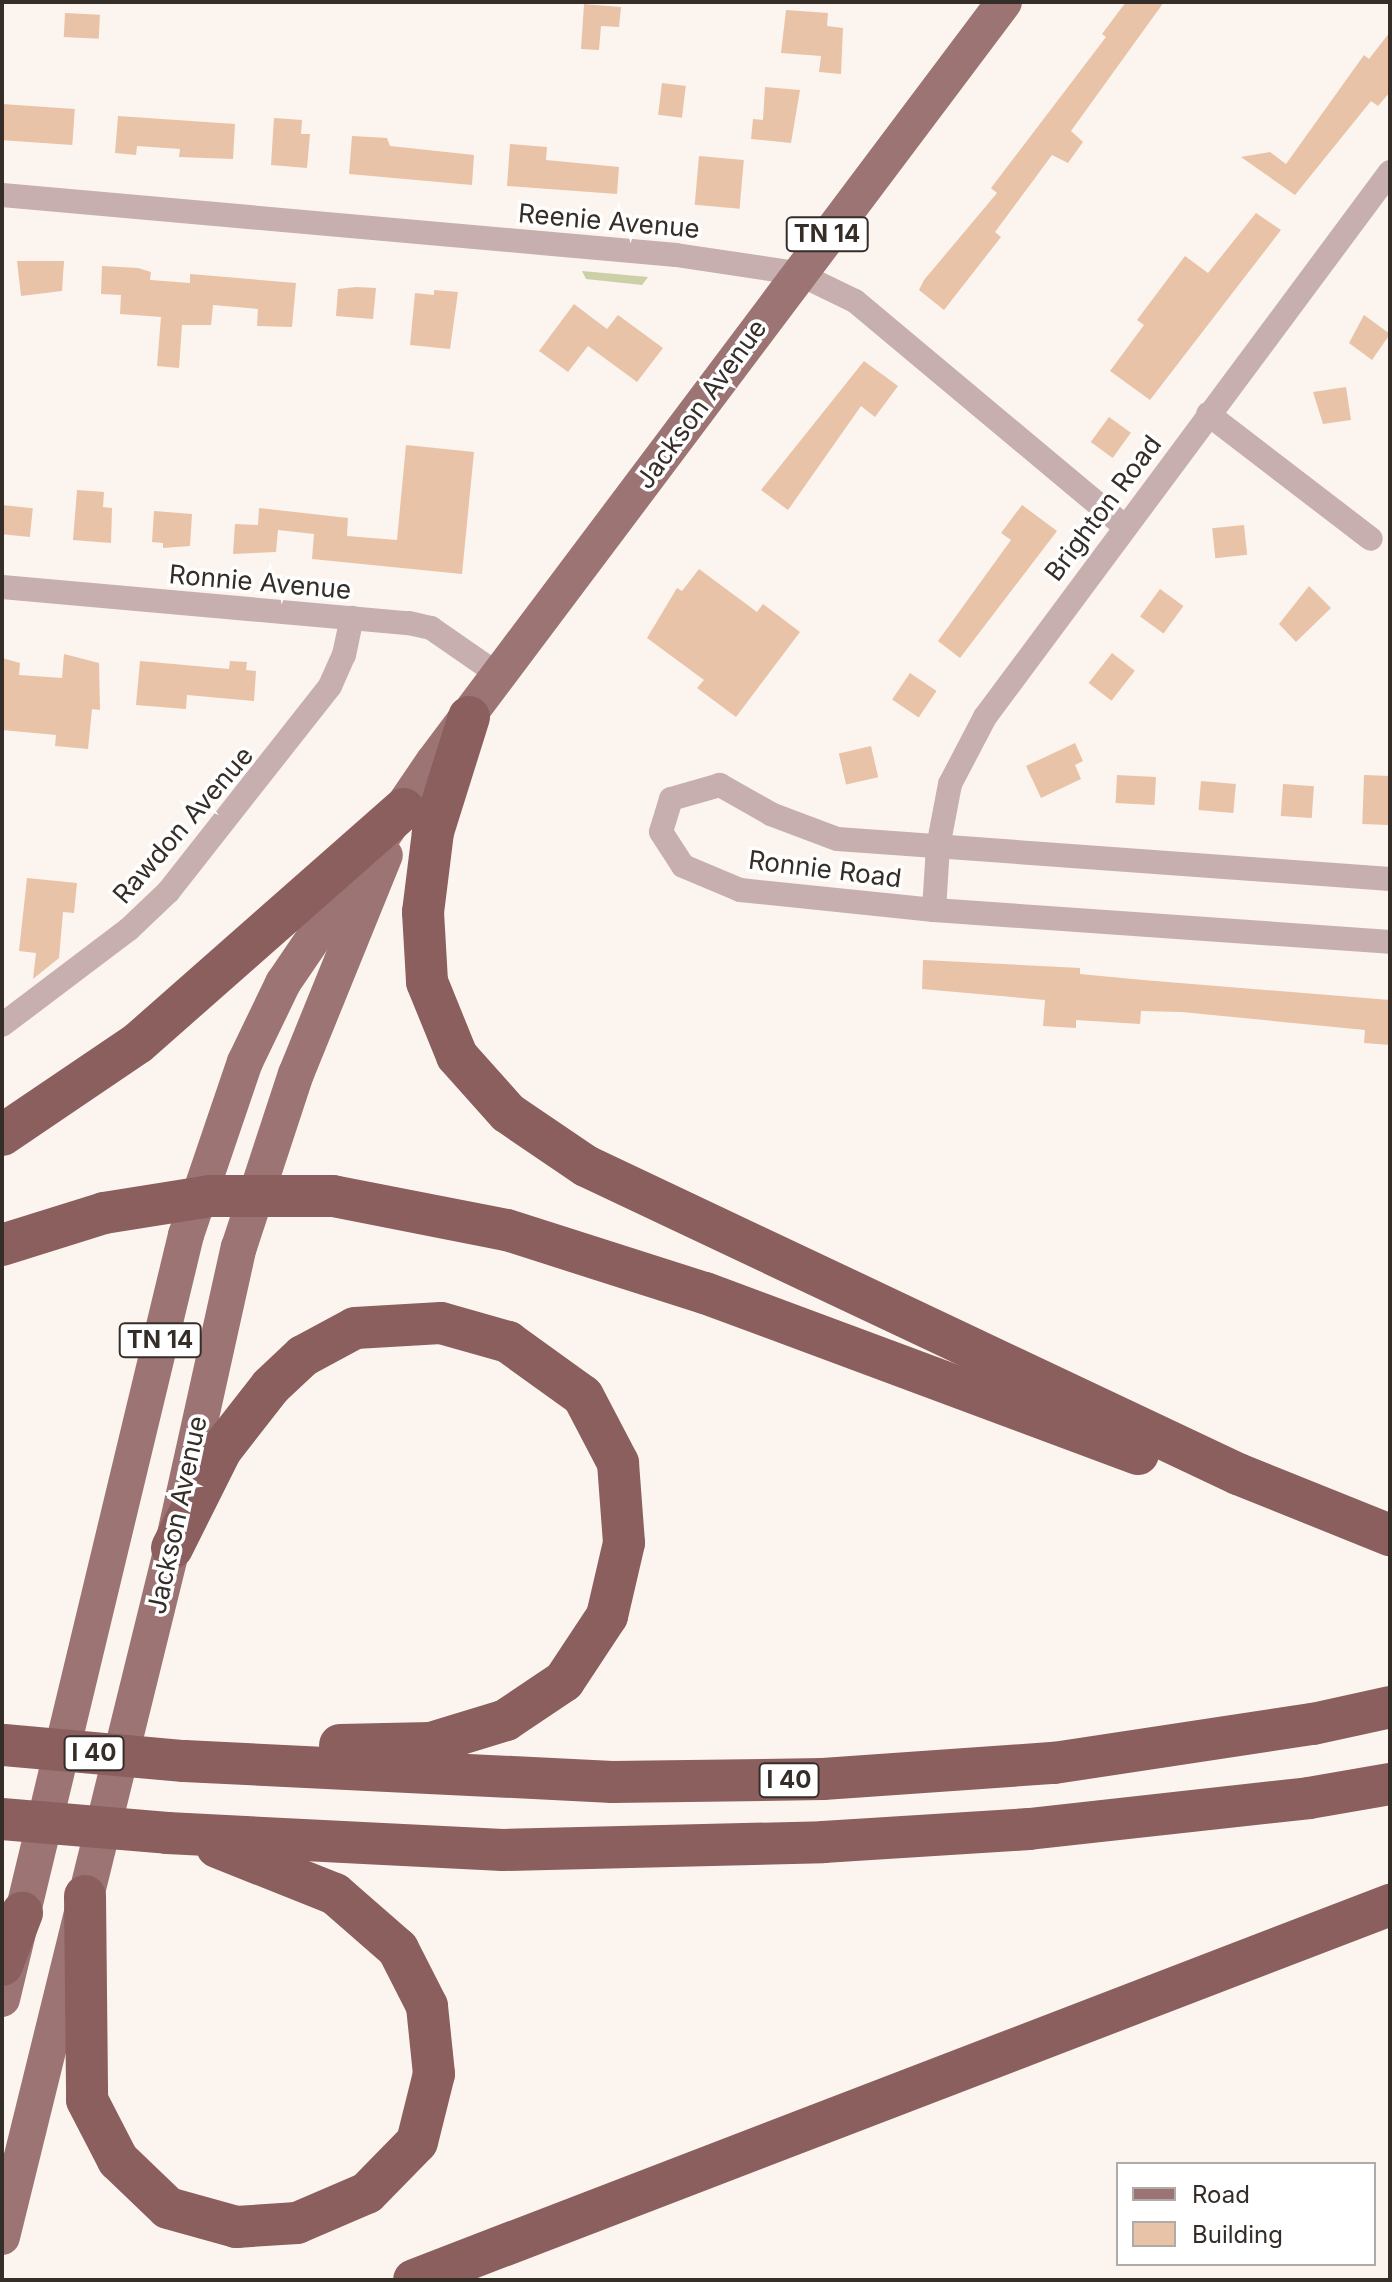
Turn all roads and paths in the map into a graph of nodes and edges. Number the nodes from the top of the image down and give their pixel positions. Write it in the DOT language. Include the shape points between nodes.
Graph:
graph roads {
  1 [pos="1004,2"];
  2 [pos="1390,172"];
  3 [pos="2,195"];
  4 [pos="797,273"];
  5 [pos="1208,414"];
  6 [pos="1124,526"];
  7 [pos="1371,539"];
  8 [pos="2,587"];
  9 [pos="352,618"];
  10 [pos="499,675"];
  11 [pos="469,717"];
  12 [pos="403,809"];
  13 [pos="938,847"];
  14 [pos="1390,879"];
  15 [pos="934,910"];
  16 [pos="1390,942"];
  17 [pos="2,1025"];
  18 [pos="2,1135"];
  19 [pos="2,1245"];
  20 [pos="1390,1536"];
  21 [pos="172,1548"];
  22 [pos="1390,1707"];
  23 [pos="3,1745"];
  24 [pos="246,1764"];
  25 [pos="1390,1784"];
  26 [pos="2,1819"];
  27 [pos="176,1834"];
  28 [pos="85,1896"];
  29 [pos="1390,1905"];
  30 [pos="22,1913"];
  31 [pos="2,1965"];
  32 [pos="2,1999"];
  33 [pos="2,2237"];
  34 [pos="414,2280"];
  1 -- 4 [label="main road, Jackson Avenue / TN 14"];
  2 -- 5 [label="street, Brighton Road"];
  3 -- 4 [label="street, Reenie Avenue" via="676,255"];
  4 -- 6 [label="street, Reenie Avenue" via="855,301"];
  4 -- 10 [label="main road, Jackson Avenue / TN 14"];
  5 -- 6 [label="street, Brighton Road"];
  5 -- 7 [label="street"];
  6 -- 13 [label="street, Brighton Road" via="985,717 950,784"];
  8 -- 9 [label="street, Ronnie Avenue"];
  9 -- 10 [label="street, Ronnie Avenue" via="431,628"];
  9 -- 17 [label="street, Rawdon Avenue" via="330,686 206,848 129,929"];
  10 -- 11 [label="main road, Jackson Avenue / TN 14"];
  11 -- 12 [label="main road, Jackson Avenue / TN 14"];
  11 -- 20 [label="highway" via="433,832 423,912 427,982 457,1056 508,1113 586,1166 1238,1474"];
  12 -- 18 [label="highway" via="138,1043"];
  12 -- 21 [label="main road, Jackson Avenue / TN 14" via="296,1074 239,1247"];
  12 -- 30 [label="main road, Jackson Avenue / TN 14" via="299,957 245,1062 186,1235"];
  13 -- 14 [label="street, Ronnie Road"];
  13 -- 15 [label="street, Brighton Road"];
  13 -- 15 [label="street, Ronnie Road" via="837,839 771,814 720,785 671,799 661,832 683,866 740,890"];
  15 -- 16 [label="street, Ronnie Road"];
  19 -- 20 [label="highway, bridge" via="104,1213 211,1196 333,1196 507,1230 705,1293 1238,1491"];
  21 -- 24 [label="highway" via="221,1450 271,1386 303,1356 355,1328 441,1323 508,1342 583,1396 618,1463 624,1543 607,1616 564,1681 506,1720 431,1743 316,1746"];
  21 -- 28 [label="main road, Jackson Avenue / TN 14"];
  22 -- 24 [label="highway, I 40" via="1313,1724 1054,1763 823,1779 597,1781"];
  23 -- 24 [label="highway, I 40, bridge"];
  25 -- 27 [label="highway" via="1044,1827 823,1842 503,1850"];
  26 -- 27 [label="highway, bridge"];
  27 -- 28 [label="highway" via="335,1894 398,1949 427,2006 434,2074 417,2142 367,2193 297,2223 236,2227 168,2208 118,2160 87,2100"];
  28 -- 33 [label="main road, Jackson Avenue / TN 14"];
  29 -- 34 [label="highway"];
  30 -- 31 [label="highway"];
  30 -- 32 [label="main road, Jackson Avenue / TN 14"];
}
